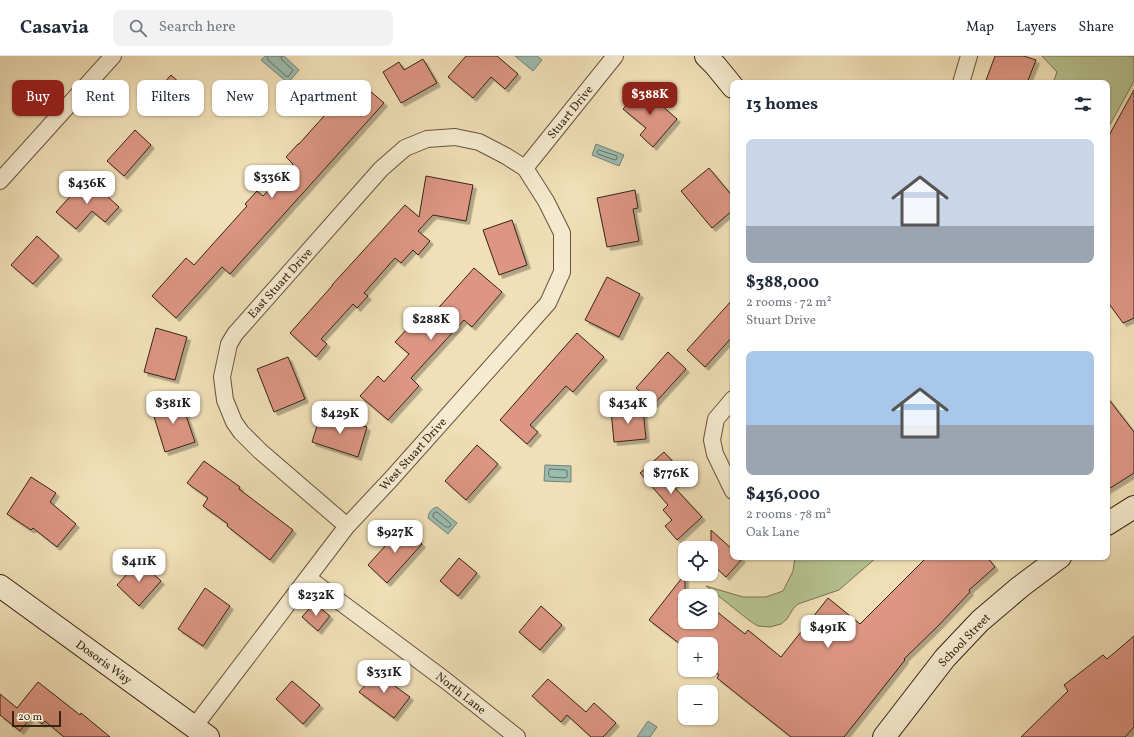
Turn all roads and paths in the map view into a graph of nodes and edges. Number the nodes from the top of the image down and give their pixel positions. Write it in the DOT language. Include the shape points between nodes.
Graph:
graph roads {
  1 [pos="113,56"];
  2 [pos="615,56"];
  3 [pos="706,56"];
  4 [pos="969,56"];
  5 [pos="962,80"];
  6 [pos="730,83"];
  7 [pos="525,168"];
  8 [pos="0,181"];
  9 [pos="730,403"];
  10 [pos="730,485"];
  11 [pos="1134,507"];
  12 [pos="1110,522"];
  13 [pos="347,526"];
  14 [pos="1056,560"];
  15 [pos="308,578"];
  16 [pos="0,586"];
  17 [pos="201,732"];
  18 [pos="517,737"];
  19 [pos="884,737"];
  1 -- 8 [label="street"];
  2 -- 7 [label="street, Stuart Drive"];
  3 -- 6 [label="street"];
  4 -- 5 [label="street"];
  7 -- 13 [label="street, West Stuart Drive" via="562,233 562,272 548,303"];
  7 -- 13 [label="street, East Stuart Drive" via="479,142 455,137 427,139 405,148 376,175 235,334 229,344 222,377 225,400 234,422 260,451"];
  9 -- 10 [label="street" via="716,419 712,440 715,454"];
  11 -- 12 [label="street"];
  13 -- 15 [label="street, West Stuart Drive"];
  14 -- 19 [label="street, School Street" via="980,621 945,658"];
  15 -- 17 [label="street, West Stuart Drive"];
  15 -- 18 [label="street, North Lane"];
  16 -- 17 [label="street, Dosoris Way"];
}
